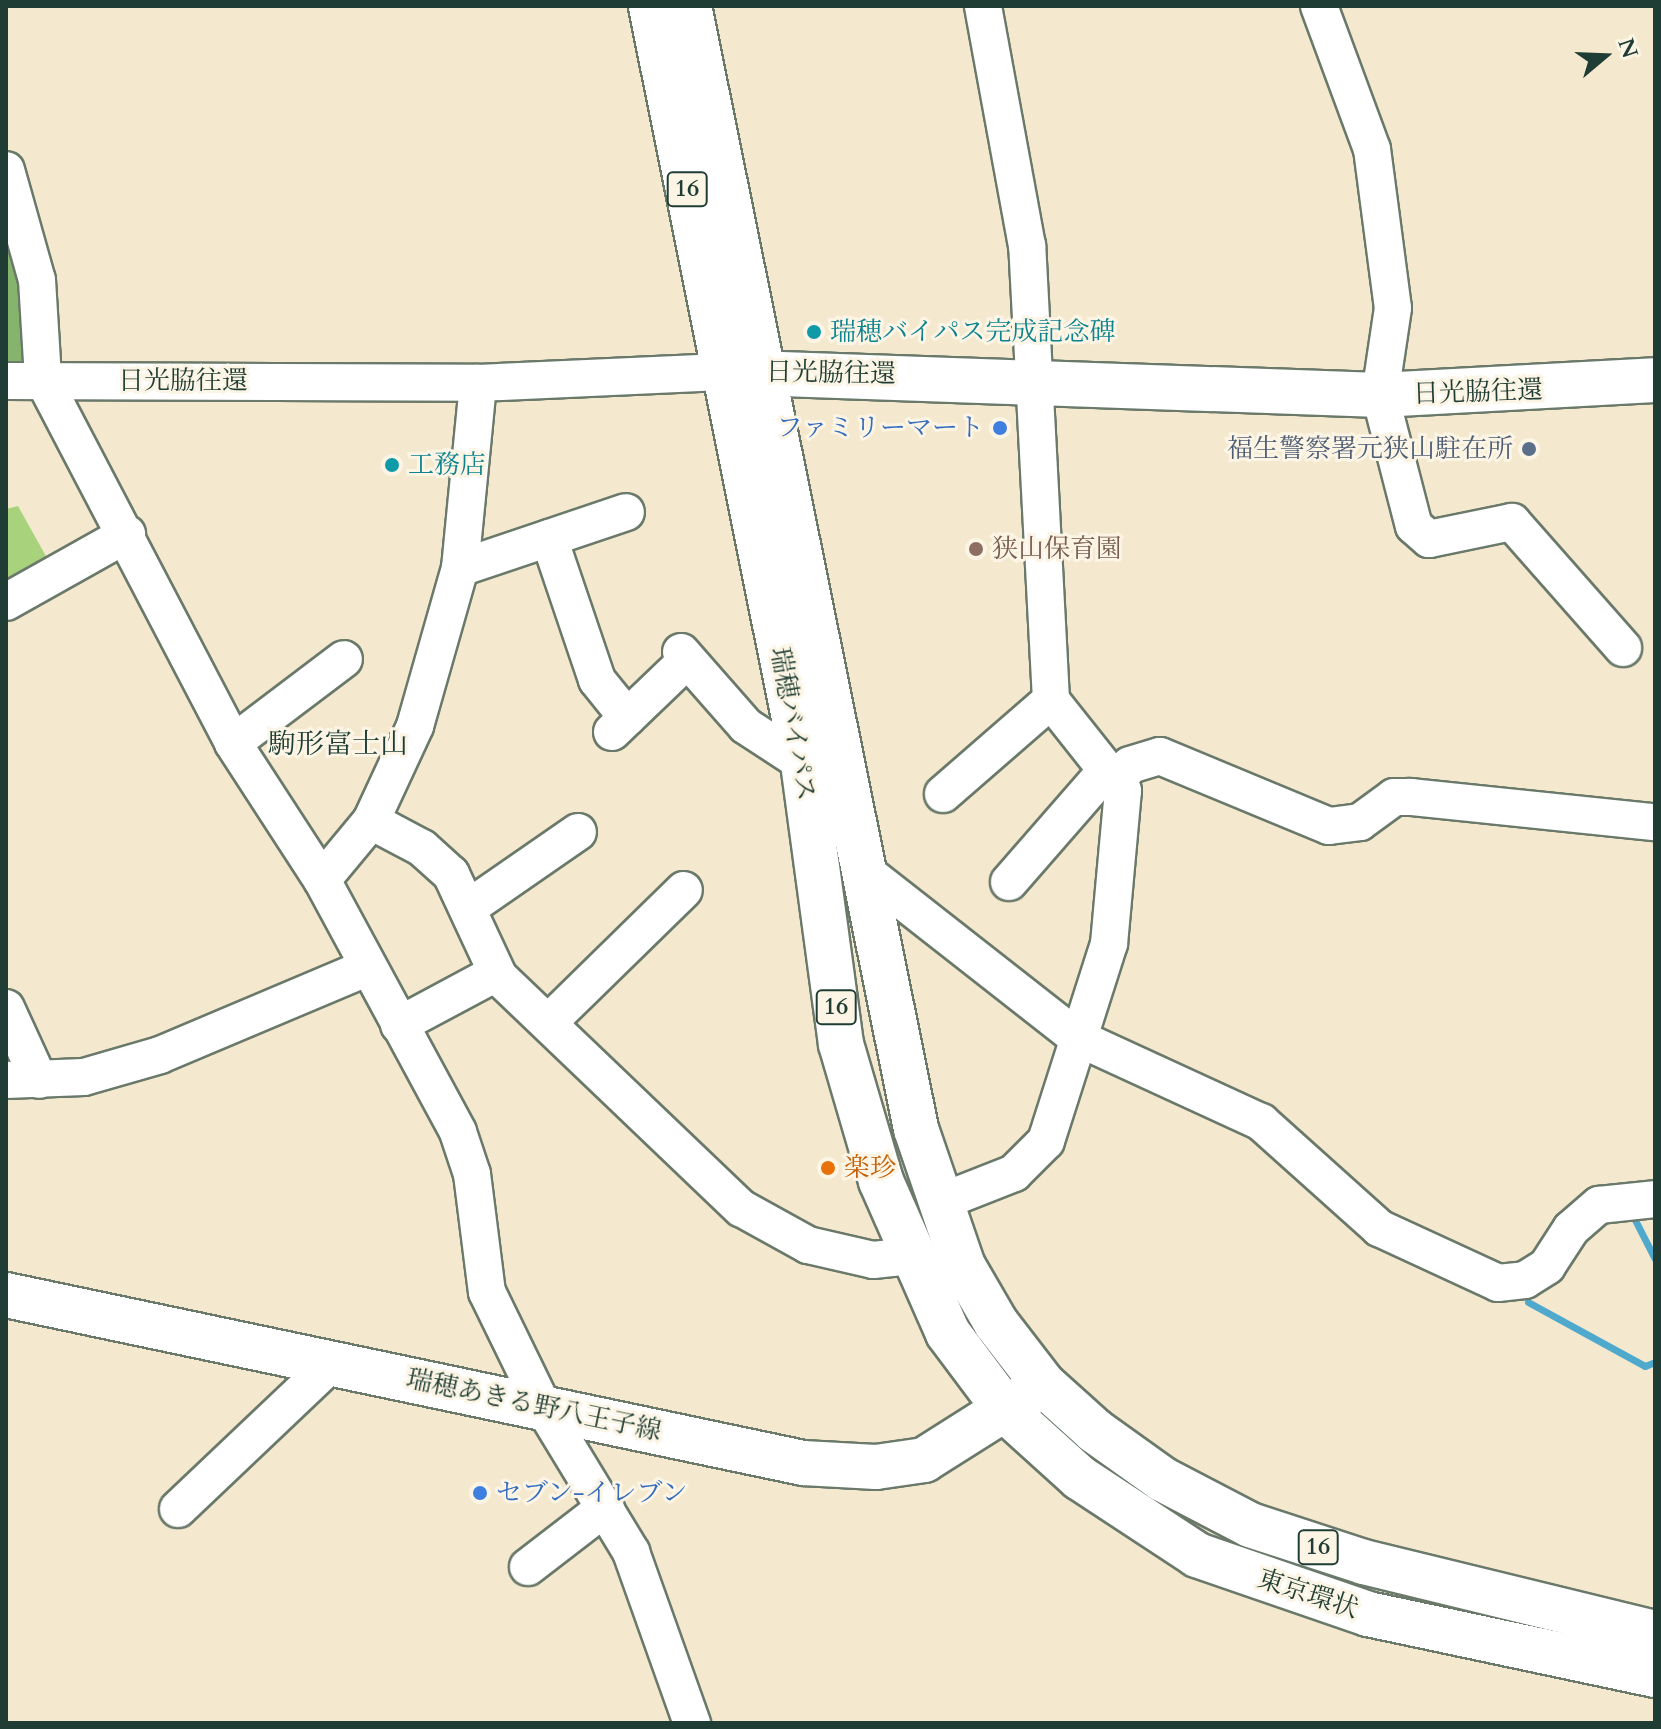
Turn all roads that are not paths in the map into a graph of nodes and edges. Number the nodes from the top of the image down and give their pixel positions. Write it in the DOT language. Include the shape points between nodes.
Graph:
graph roads {
  1 [pos="651,6"];
  2 [pos="689,6"];
  3 [pos="983,6"];
  4 [pos="1319,6"];
  5 [pos="6,170"];
  6 [pos="742,372"];
  7 [pos="43,379"];
  8 [pos="1031,379"];
  9 [pos="1655,380"];
  10 [pos="6,381"];
  11 [pos="478,383"];
  12 [pos="1380,395"];
  13 [pos="626,512"];
  14 [pos="127,534"];
  15 [pos="549,538"];
  16 [pos="460,568"];
  17 [pos="6,602"];
  18 [pos="1623,648"];
  19 [pos="344,659"];
  20 [pos="1051,700"];
  21 [pos="233,743"];
  22 [pos="803,763"];
  23 [pos="1111,776"];
  24 [pos="943,794"];
  25 [pos="371,821"];
  26 [pos="1655,822"];
  27 [pos="578,832"];
  28 [pos="862,869"];
  29 [pos="322,880"];
  30 [pos="1009,882"];
  31 [pos="684,890"];
  32 [pos="471,906"];
  33 [pos="368,967"];
  34 [pos="496,973"];
  35 [pos="6,1008"];
  36 [pos="548,1023"];
  37 [pos="399,1025"];
  38 [pos="1076,1037"];
  39 [pos="22,1080"];
  40 [pos="1655,1199"];
  41 [pos="938,1203"];
  42 [pos="909,1256"];
  43 [pos="6,1295"];
  44 [pos="333,1362"];
  45 [pos="1043,1384"];
  46 [pos="543,1407"];
  47 [pos="1007,1412"];
  48 [pos="606,1507"];
  49 [pos="178,1509"];
  50 [pos="528,1567"];
  51 [pos="1655,1633"];
  52 [pos="1655,1675"];
  53 [pos="692,1723"];
  1 -- 6 [label="main road, 瑞穂バイパス / 16"];
  2 -- 6 [label="main road, 瑞穂バイパス / 16"];
  3 -- 8 [label="street" via="1021,193"];
  4 -- 12 [label="street" via="1372,149 1387,232 1393,308"];
  5 -- 7 [label="street" via="37,280"];
  6 -- 8 [label="main road, 日光脇往還"];
  6 -- 11 [label="street, 日光脇往還"];
  6 -- 22 [label="main road, 瑞穂バイパス / 16"];
  6 -- 28 [label="main road, 瑞穂バイパス / 16"];
  7 -- 10 [label="street, 日光脇往還"];
  7 -- 11 [label="street, 日光脇往還"];
  7 -- 14 [label="street"];
  8 -- 12 [label="main road, 日光脇往還"];
  8 -- 20 [label="street"];
  9 -- 12 [label="main road, 日光脇往還"];
  11 -- 16 [label="street"];
  12 -- 18 [label="street" via="1414,526 1429,539 1512,522"];
  13 -- 15 [label="street"];
  14 -- 17 [label="street"];
  14 -- 21 [label="street"];
  15 -- 16 [label="street"];
  15 -- 22 [label="street" via="597,680 619,725 684,656 746,726"];
  16 -- 25 [label="street" via="415,726"];
  19 -- 21 [label="street"];
  20 -- 23 [label="street"];
  20 -- 24 [label="street"];
  21 -- 29 [label="street"];
  22 -- 42 [label="main road, 瑞穂バイパス / 16" via="841,1044"];
  23 -- 26 [label="street" via="1160,756 1329,826 1360,822 1394,797"];
  23 -- 30 [label="street"];
  23 -- 38 [label="street" via="1123,791 1109,944"];
  25 -- 29 [label="street"];
  25 -- 32 [label="street" via="422,848"];
  27 -- 32 [label="street"];
  28 -- 38 [label="street"];
  28 -- 41 [label="main road, 瑞穂バイパス / 16"];
  29 -- 33 [label="street"];
  31 -- 36 [label="street"];
  32 -- 34 [label="street"];
  33 -- 37 [label="street"];
  33 -- 39 [label="street" via="160,1055 84,1077"];
  34 -- 36 [label="street"];
  34 -- 37 [label="street"];
  35 -- 39 [label="street"];
  36 -- 42 [label="street" via="679,1156 774,1230 873,1260"];
  37 -- 46 [label="street" via="458,1132 472,1174 487,1292"];
  38 -- 40 [label="street" via="1261,1122 1379,1228 1498,1283 1525,1280 1547,1266 1571,1229 1599,1205"];
  38 -- 41 [label="street" via="1078,1059 1046,1141 1014,1173"];
  41 -- 45 [label="main road, 瑞穂バイパス / 16" via="963,1266"];
  42 -- 47 [label="main road, 瑞穂バイパス / 16" via="948,1333"];
  43 -- 44 [label="main road, 瑞穂あきる野八王子線"];
  44 -- 46 [label="main road, 瑞穂あきる野八王子線"];
  44 -- 49 [label="street"];
  45 -- 47 [label="main road, 瑞穂あきる野八王子線"];
  45 -- 51 [label="main road, 東京環状 / 16" via="1162,1479 1250,1525 1364,1562"];
  46 -- 47 [label="main road, 瑞穂あきる野八王子線" via="803,1463 876,1467 924,1460"];
  46 -- 48 [label="street"];
  47 -- 52 [label="main road, 東京環状 / 16" via="1080,1478 1197,1555 1368,1614"];
  48 -- 50 [label="street"];
  48 -- 53 [label="street" via="654,1603"];
}
